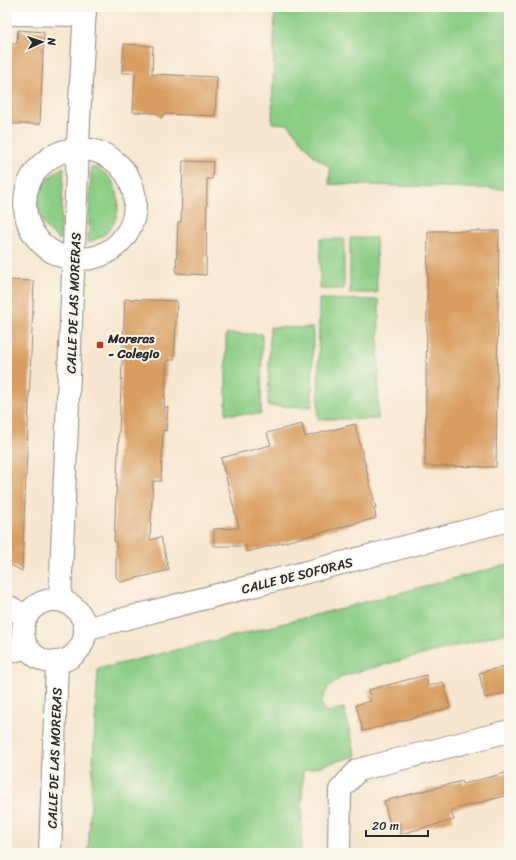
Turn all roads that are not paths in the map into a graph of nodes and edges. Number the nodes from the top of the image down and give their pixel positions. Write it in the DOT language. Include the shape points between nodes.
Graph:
graph roads {
  1 [pos="85,11"];
  2 [pos="7,14"];
  3 [pos="78,148"];
  4 [pos="75,260"];
  5 [pos="509,520"];
  6 [pos="60,600"];
  7 [pos="7,606"];
  8 [pos="26,616"];
  9 [pos="85,629"];
  10 [pos="17,650"];
  11 [pos="57,662"];
  12 [pos="509,731"];
  13 [pos="50,853"];
  14 [pos="339,853"];
  1 -- 2 [label="street"];
  1 -- 3 [label="street, CALLE DE LAS MORERAS"];
  3 -- 4 [label="street, CALLE DE LAS MORERAS"];
  3 -- 4 [label="street" via="61,152 44,161 32,175 25,193 25,212 30,230 42,245 57,255"];
  3 -- 4 [label="street" via="97,150 113,159 126,172 134,188 136,206 132,224 124,239 110,252 93,259"];
  4 -- 6 [label="street, CALLE DE LAS MORERAS"];
  5 -- 9 [label="street, CALLE DE SOFORAS"];
  6 -- 8 [label="street" via="40,602"];
  6 -- 9 [label="street" via="78,610"];
  7 -- 8 [label="street"];
  8 -- 10 [label="street" via="22,626 23,637"];
  9 -- 11 [label="street" via="81,648 66,660"];
  10 -- 11 [label="street" via="40,659"];
  11 -- 13 [label="street, CALLE DE LAS MORERAS"];
  12 -- 14 [label="street" via="358,770 340,790"];
}
